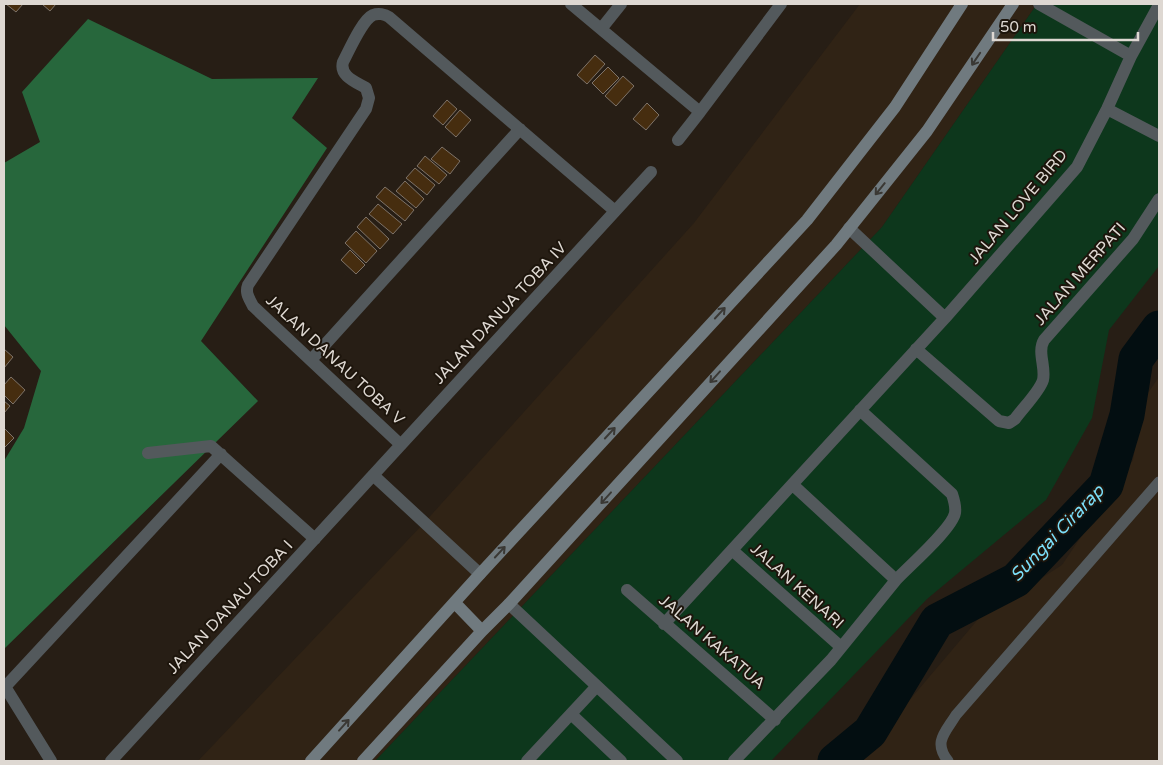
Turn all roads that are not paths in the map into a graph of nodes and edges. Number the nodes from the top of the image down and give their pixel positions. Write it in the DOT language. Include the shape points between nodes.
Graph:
graph roads {
  1 [pos="571,4"];
  2 [pos="621,4"];
  3 [pos="781,4"];
  4 [pos="962,4"];
  5 [pos="1013,4"];
  6 [pos="1039,4"];
  7 [pos="1159,4"];
  8 [pos="601,29"];
  9 [pos="1131,56"];
  10 [pos="1107,109"];
  11 [pos="700,112"];
  12 [pos="520,128"];
  13 [pos="1159,136"];
  14 [pos="678,140"];
  15 [pos="651,172"];
  16 [pos="1159,200"];
  17 [pos="616,211"];
  18 [pos="849,228"];
  19 [pos="945,318"];
  20 [pos="916,349"];
  21 [pos="311,360"];
  22 [pos="860,410"];
  23 [pos="401,445"];
  24 [pos="148,453"];
  25 [pos="221,454"];
  26 [pos="374,475"];
  27 [pos="1159,482"];
  28 [pos="793,485"];
  29 [pos="315,539"];
  30 [pos="732,550"];
  31 [pos="480,574"];
  32 [pos="896,580"];
  33 [pos="627,590"];
  34 [pos="455,603"];
  35 [pos="509,604"];
  36 [pos="664,624"];
  37 [pos="482,631"];
  38 [pos="841,647"];
  39 [pos="4,686"];
  40 [pos="596,686"];
  41 [pos="571,714"];
  42 [pos="775,720"];
  43 [pos="51,761"];
  44 [pos="111,761"];
  45 [pos="311,761"];
  46 [pos="363,761"];
  47 [pos="527,761"];
  48 [pos="621,761"];
  49 [pos="676,761"];
  50 [pos="734,761"];
  51 [pos="948,761"];
  1 -- 8 [label="street"];
  2 -- 8 [label="street"];
  3 -- 11 [label="street"];
  31 -- 4 [label="main road, one-way" via="807,220 895,107"];
  5 -- 18 [label="main road, one-way" via="927,131"];
  6 -- 9 [label="street"];
  7 -- 9 [label="street, JALAN LOVE BIRD"];
  8 -- 11 [label="street"];
  9 -- 10 [label="street, JALAN LOVE BIRD"];
  10 -- 13 [label="street"];
  10 -- 19 [label="street, JALAN LOVE BIRD" via="1071,174"];
  11 -- 14 [label="street"];
  12 -- 17 [label="street"];
  12 -- 21 [label="street"];
  12 -- 21 [label="street, JALAN DANAU TOBA V" via="385,14 373,15 366,22 342,68 344,74 366,88 369,98 366,109 246,290 253,306"];
  15 -- 17 [label="street, JALAN DANUA TOBA IV"];
  16 -- 20 [label="street, JALAN MERPATI" via="1133,239 1044,340 1041,385 1009,423 999,421"];
  17 -- 23 [label="street, JALAN DANUA TOBA IV"];
  18 -- 19 [label="street"];
  18 -- 35 [label="main road, one-way"];
  19 -- 20 [label="street, JALAN LOVE BIRD"];
  20 -- 22 [label="street, JALAN LOVE BIRD"];
  21 -- 23 [label="street, JALAN DANAU TOBA V"];
  22 -- 28 [label="street, JALAN LOVE BIRD"];
  22 -- 32 [label="street" via="952,494 955,503 952,521"];
  23 -- 26 [label="street, JALAN DANUA TOBA IV"];
  24 -- 25 [label="street" via="211,446"];
  25 -- 29 [label="street"];
  25 -- 39 [label="street"];
  26 -- 29 [label="street, JALAN DANAU TOBA I"];
  26 -- 31 [label="street"];
  27 -- 51 [label="lane" via="956,715 940,742 941,753"];
  28 -- 30 [label="street, JALAN LOVE BIRD"];
  28 -- 32 [label="street"];
  29 -- 44 [label="street, JALAN DANAU TOBA I"];
  30 -- 36 [label="street, JALAN LOVE BIRD"];
  30 -- 38 [label="street, JALAN KENARI"];
  31 -- 34 [label="main road"];
  32 -- 38 [label="street"];
  33 -- 36 [label="street, JALAN KAKATUA"];
  34 -- 37 [label="main road"];
  45 -- 34 [label="main road, one-way"];
  35 -- 37 [label="main road"];
  35 -- 40 [label="street"];
  36 -- 42 [label="street, JALAN KAKATUA"];
  37 -- 46 [label="main road"];
  38 -- 42 [label="street"];
  39 -- 43 [label="street"];
  40 -- 41 [label="street"];
  40 -- 49 [label="street"];
  41 -- 47 [label="street"];
  41 -- 48 [label="street"];
  42 -- 50 [label="street"];
}
